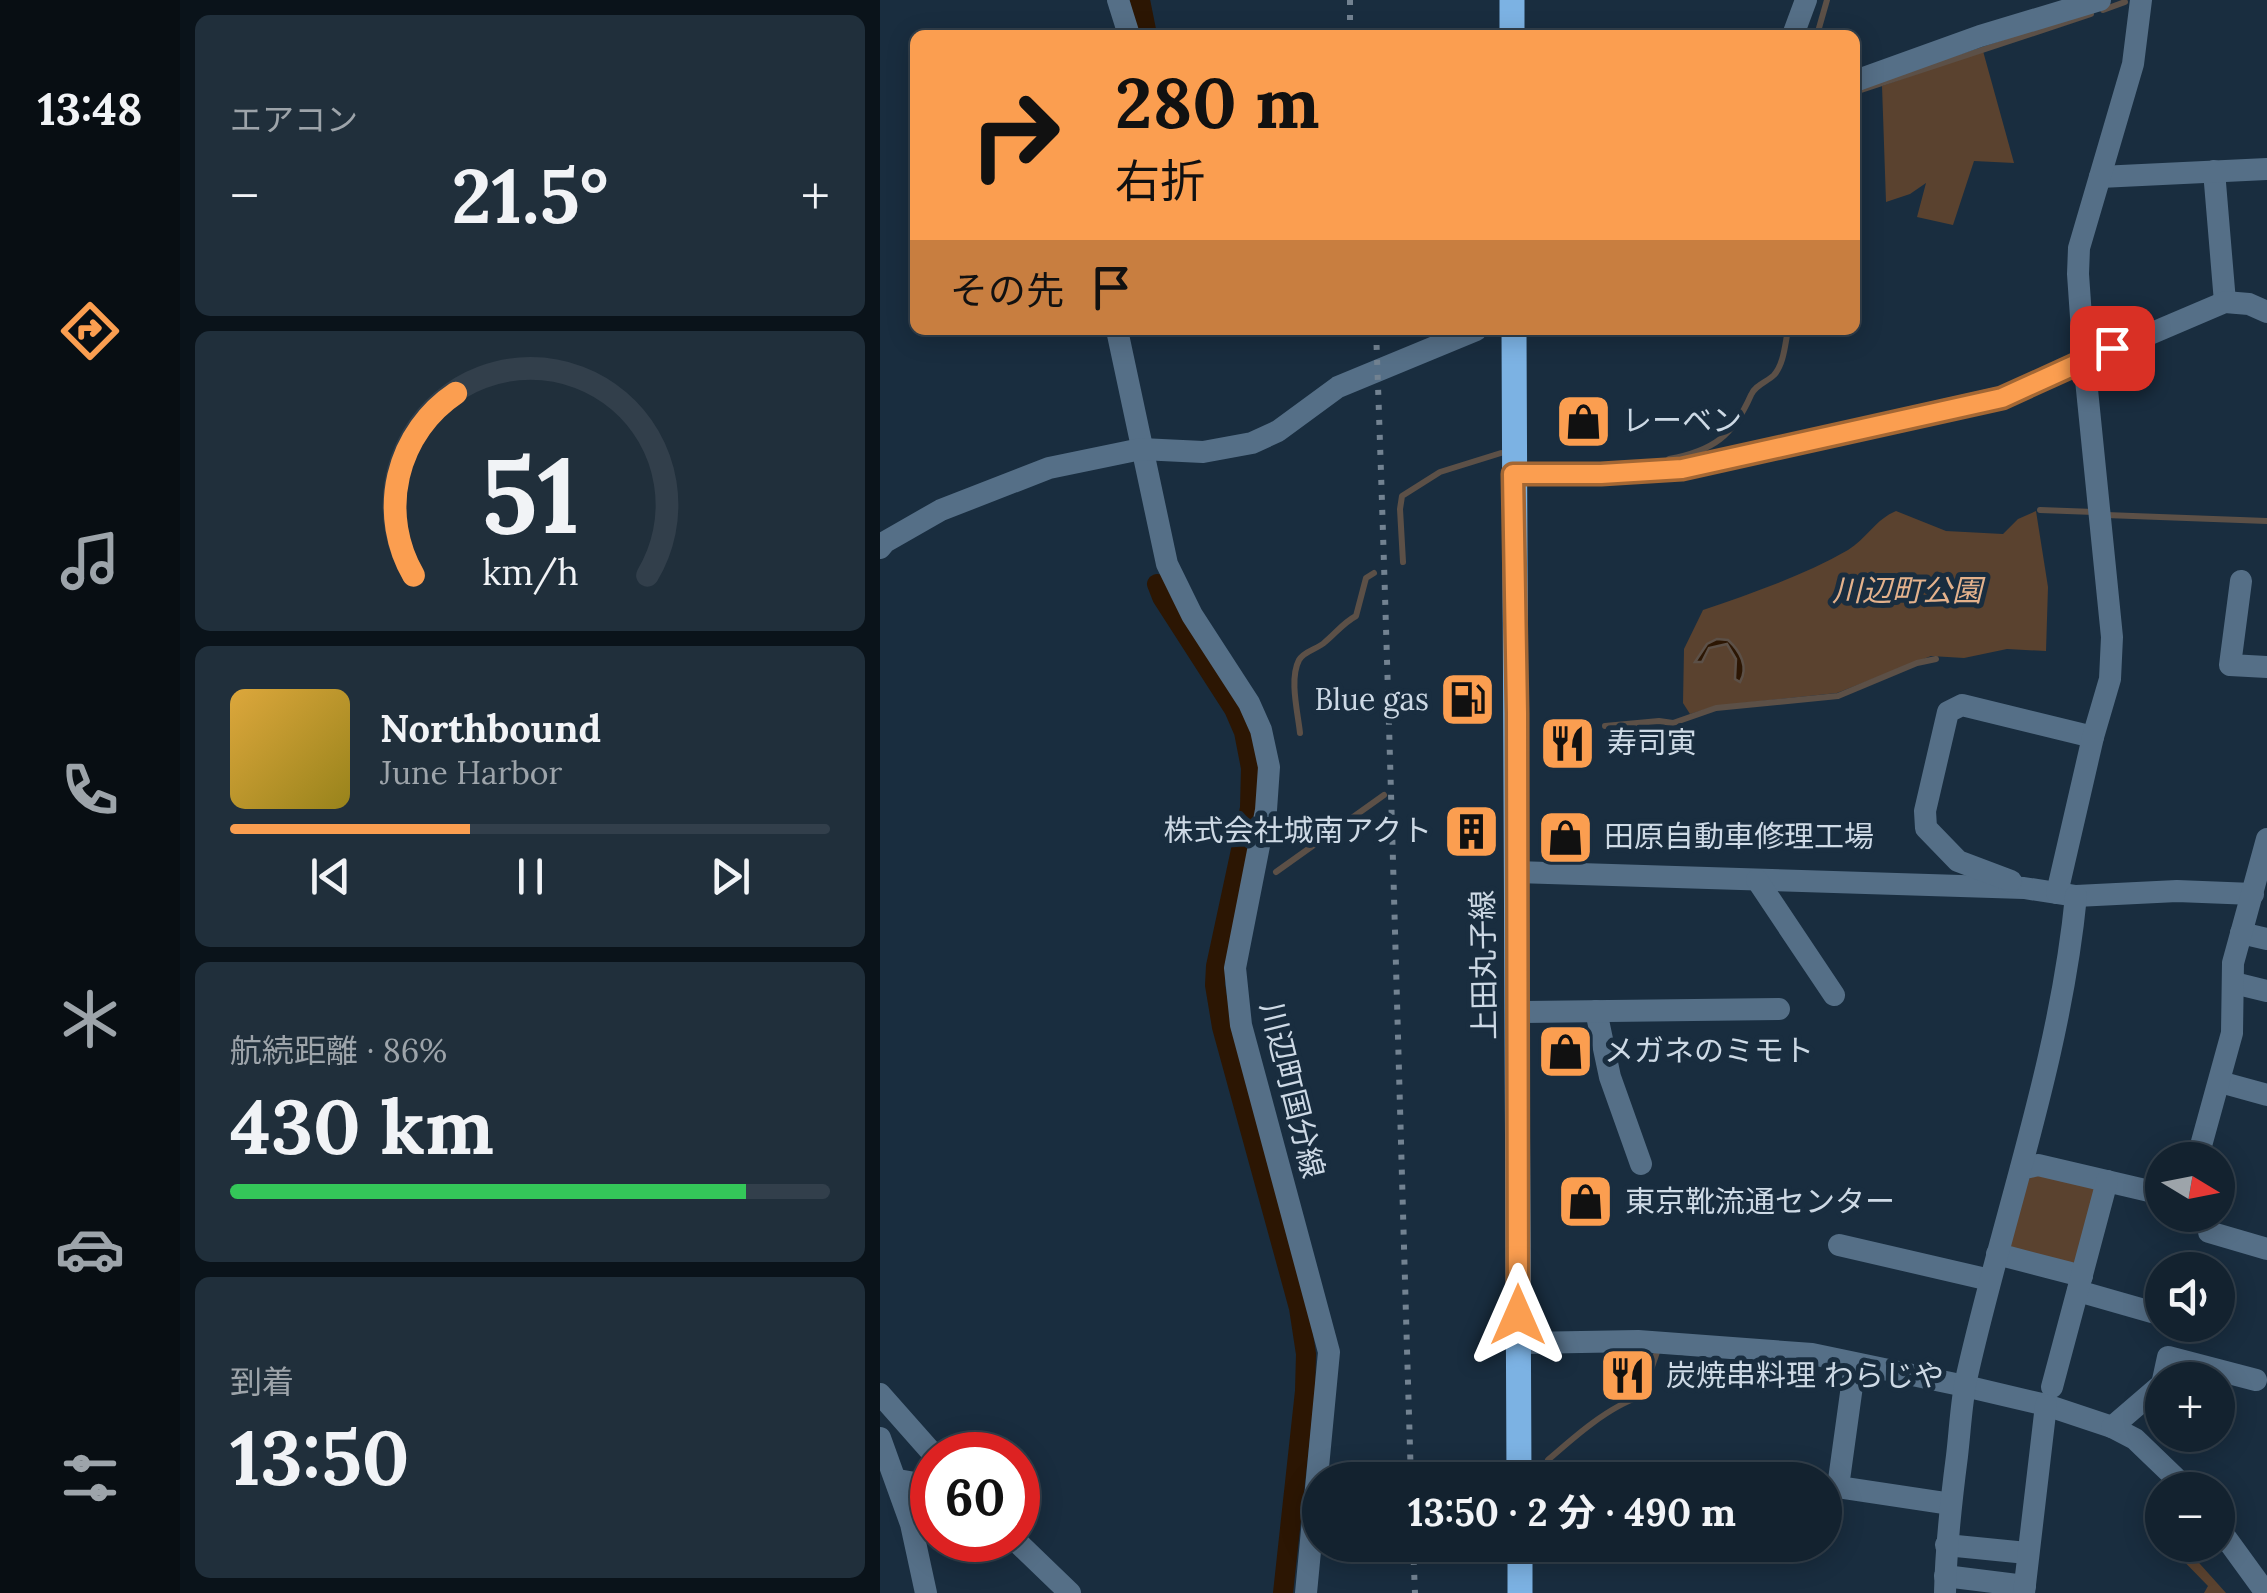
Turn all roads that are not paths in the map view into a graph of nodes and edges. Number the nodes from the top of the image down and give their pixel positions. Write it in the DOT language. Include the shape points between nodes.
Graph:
graph roads {
  1 [pos="1118,0"];
  2 [pos="1512,0"];
  3 [pos="1806,0"];
  4 [pos="2100,0"];
  5 [pos="2141,0"];
  6 [pos="1127,30"];
  7 [pos="1512,30"];
  8 [pos="1795,30"];
  9 [pos="1860,79"];
  10 [pos="2267,169"];
  11 [pos="2214,171"];
  12 [pos="2100,177"];
  13 [pos="2226,302"];
  14 [pos="2267,312"];
  15 [pos="1118,335"];
  16 [pos="1457,335"];
  17 [pos="1514,335"];
  18 [pos="2084,360"];
  19 [pos="1140,449"];
  20 [pos="1513,474"];
  21 [pos="882,539"];
  22 [pos="2241,580"];
  23 [pos="2267,667"];
  24 [pos="2093,737"];
  25 [pos="2267,839"];
  26 [pos="1515,872"];
  27 [pos="1757,880"];
  28 [pos="2024,888"];
  29 [pos="2067,894"];
  30 [pos="2253,894"];
  31 [pos="2241,932"];
  32 [pos="2267,939"];
  33 [pos="2234,983"];
  34 [pos="2267,991"];
  35 [pos="1834,994"];
  36 [pos="1779,1008"];
  37 [pos="1596,1011"];
  38 [pos="1517,1012"];
  39 [pos="2220,1082"];
  40 [pos="2267,1095"];
  41 [pos="2202,1142"];
  42 [pos="1641,1164"];
  43 [pos="2021,1169"];
  44 [pos="2107,1182"];
  45 [pos="2145,1190"];
  46 [pos="2209,1232"];
  47 [pos="1839,1245"];
  48 [pos="2267,1248"];
  49 [pos="1997,1254"];
  50 [pos="1990,1280"];
  51 [pos="2080,1283"];
  52 [pos="2145,1308"];
  53 [pos="1518,1343"];
  54 [pos="1855,1364"];
  55 [pos="2235,1375"];
  56 [pos="2256,1381"];
  57 [pos="1965,1386"];
  58 [pos="880,1394"];
  59 [pos="2049,1396"];
  60 [pos="2145,1398"];
  61 [pos="2112,1427"];
  62 [pos="914,1432"];
  63 [pos="880,1438"];
  64 [pos="1519,1462"];
  65 [pos="2170,1472"];
  66 [pos="898,1480"];
  67 [pos="910,1482"];
  68 [pos="1951,1504"];
  69 [pos="1946,1546"];
  70 [pos="2235,1550"];
  71 [pos="2028,1553"];
  72 [pos="1038,1562"];
  73 [pos="1520,1562"];
  74 [pos="1945,1585"];
  75 [pos="2025,1589"];
  76 [pos="926,1593"];
  77 [pos="1070,1593"];
  78 [pos="1306,1593"];
  79 [pos="1520,1593"];
  80 [pos="2266,1593"];
  1 -- 6 [label="street"];
  2 -- 7 [label="main road"];
  3 -- 8 [label="street"];
  4 -- 9 [label="street"];
  5 -- 12 [label="street" via="2133,64"];
  10 -- 11 [label="street"];
  11 -- 12 [label="street"];
  11 -- 13 [label="street"];
  12 -- 18 [label="street" via="2080,248"];
  13 -- 14 [label="street"];
  13 -- 18 [label="street"];
  15 -- 19 [label="street, 川辺町国分線"];
  16 -- 19 [label="street" via="1338,387 1278,432 1252,442 1203,452"];
  17 -- 20 [label="main road, 上田丸子線"];
  18 -- 20 [label="street" via="2002,398 1682,469"];
  18 -- 24 [label="street" via="2112,638 2110,679"];
  19 -- 21 [label="street" via="1048,468"];
  19 -- 78 [label="street, 川辺町国分線" via="1167,564 1249,703 1269,767 1236,984 1241,1025 1329,1352"];
  20 -- 26 [label="main road, 上田丸子線"];
  22 -- 23 [label="street" via="2230,665"];
  24 -- 28 [label="street" via="1962,706 1948,712 1924,811 1926,828 1958,861"];
  24 -- 29 [label="street"];
  25 -- 30 [label="street"];
  26 -- 27 [label="street"];
  26 -- 38 [label="main road, 上田丸子線"];
  27 -- 28 [label="street"];
  27 -- 35 [label="street"];
  28 -- 29 [label="street"];
  29 -- 30 [label="street"];
  29 -- 43 [label="street" via="2070,959"];
  30 -- 31 [label="street"];
  31 -- 32 [label="street"];
  31 -- 33 [label="street"];
  33 -- 34 [label="street"];
  33 -- 39 [label="street" via="2232,1033"];
  36 -- 37 [label="street"];
  37 -- 38 [label="street"];
  37 -- 42 [label="street" via="1610,1077"];
  38 -- 53 [label="main road, 上田丸子線"];
  39 -- 40 [label="street"];
  39 -- 41 [label="street"];
  43 -- 44 [label="street" via="2038,1165"];
  43 -- 49 [label="street"];
  44 -- 45 [label="street"];
  44 -- 51 [label="street"];
  46 -- 48 [label="street"];
  47 -- 50 [label="street"];
  49 -- 50 [label="street"];
  49 -- 51 [label="street"];
  50 -- 57 [label="street"];
  51 -- 52 [label="street"];
  51 -- 59 [label="street"];
  53 -- 54 [label="street" via="1638,1340 1812,1354"];
  53 -- 64 [label="main road, 上田丸子線"];
  54 -- 57 [label="street"];
  54 -- 68 [label="street" via="1838,1487"];
  55 -- 56 [label="street"];
  57 -- 59 [label="street"];
  57 -- 68 [label="street"];
  58 -- 62 [label="street"];
  59 -- 61 [label="street"];
  59 -- 71 [label="street"];
  60 -- 61 [label="street"];
  61 -- 65 [label="street"];
  63 -- 66 [label="street"];
  66 -- 67 [label="street"];
  66 -- 76 [label="street"];
  68 -- 69 [label="street"];
  69 -- 71 [label="street"];
  69 -- 74 [label="street"];
  70 -- 80 [label="street"];
  71 -- 75 [label="street"];
  72 -- 77 [label="street"];
  73 -- 79 [label="main road"];
  74 -- 75 [label="street"];
}
